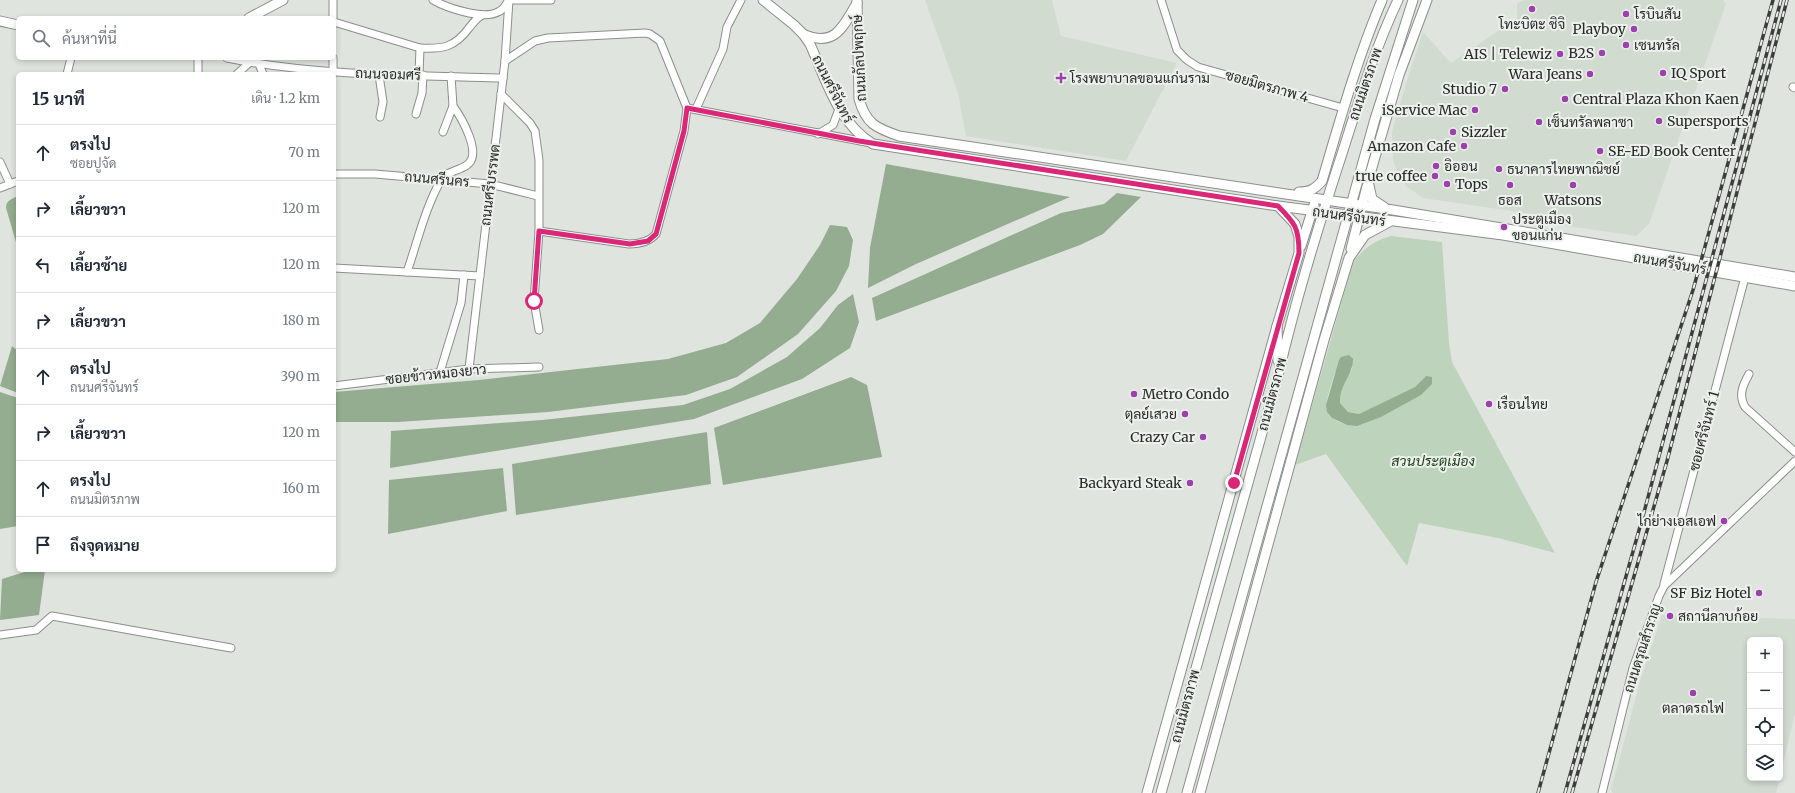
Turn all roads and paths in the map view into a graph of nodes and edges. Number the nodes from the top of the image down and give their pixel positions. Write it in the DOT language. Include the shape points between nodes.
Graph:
graph roads {
  1 [pos="283,0"];
  2 [pos="333,0"];
  3 [pos="433,0"];
  4 [pos="509,0"];
  5 [pos="513,0"];
  6 [pos="551,0"];
  7 [pos="741,0"];
  8 [pos="763,0"];
  9 [pos="1161,0"];
  10 [pos="1382,0"];
  11 [pos="1398,0"];
  12 [pos="1413,0"];
  13 [pos="1427,0"];
  14 [pos="857,2"];
  15 [pos="482,15"];
  16 [pos="253,16"];
  17 [pos="333,16"];
  18 [pos="0,21"];
  19 [pos="336,23"];
  20 [pos="16,25"];
  21 [pos="803,34"];
  22 [pos="1364,42"];
  23 [pos="420,48"];
  24 [pos="1395,54"];
  25 [pos="70,60"];
  26 [pos="198,60"];
  27 [pos="236,60"];
  28 [pos="333,60"];
  29 [pos="505,61"];
  30 [pos="249,63"];
  31 [pos="259,64"];
  32 [pos="68,72"];
  33 [pos="198,72"];
  34 [pos="238,72"];
  35 [pos="262,72"];
  36 [pos="325,72"];
  37 [pos="333,72"];
  38 [pos="336,73"];
  39 [pos="379,75"];
  40 [pos="421,75"];
  41 [pos="450,76"];
  42 [pos="503,78"];
  43 [pos="1360,93"];
  44 [pos="501,94"];
  45 [pos="1391,103"];
  46 [pos="453,106"];
  47 [pos="687,108"];
  48 [pos="1343,108"];
  49 [pos="696,109"];
  50 [pos="839,109"];
  51 [pos="416,114"];
  52 [pos="380,117"];
  53 [pos="880,129"];
  54 [pos="443,132"];
  55 [pos="818,134"];
  56 [pos="873,144"];
  57 [pos="0,162"];
  58 [pos="336,174"];
  59 [pos="444,179"];
  60 [pos="1322,181"];
  61 [pos="1368,181"];
  62 [pos="16,182"];
  63 [pos="10,184"];
  64 [pos="490,184"];
  65 [pos="0,188"];
  66 [pos="1283,192"];
  67 [pos="538,196"];
  68 [pos="1316,198"];
  69 [pos="1327,200"];
  70 [pos="1351,205"];
  71 [pos="1278,206"];
  72 [pos="1362,206"];
  73 [pos="1313,210"];
  74 [pos="1393,210"];
  75 [pos="1324,212"];
  76 [pos="1348,216"];
  77 [pos="1359,218"];
  78 [pos="1389,222"];
  79 [pos="539,231"];
  80 [pos="1299,253"];
  81 [pos="1349,258"];
  82 [pos="336,268"];
  83 [pos="407,272"];
  84 [pos="464,275"];
  85 [pos="480,276"];
  86 [pos="1745,276"];
  87 [pos="1795,277"];
  88 [pos="1795,286"];
  89 [pos="1277,326"];
  90 [pos="539,330"];
  91 [pos="1324,340"];
  92 [pos="539,367"];
  93 [pos="469,369"];
  94 [pos="440,372"];
  95 [pos="1749,374"];
  96 [pos="1278,376"];
  97 [pos="1302,379"];
  98 [pos="336,386"];
  99 [pos="1795,452"];
  100 [pos="1795,462"];
  101 [pos="1240,510"];
  102 [pos="1222,524"];
  103 [pos="1664,586"];
  104 [pos="1202,598"];
  105 [pos="1238,611"];
  106 [pos="1209,619"];
  107 [pos="1244,632"];
  108 [pos="0,635"];
  109 [pos="231,648"];
  110 [pos="1224,704"];
  111 [pos="1209,716"];
  112 [pos="1602,792"];
  113 [pos="1147,793"];
  114 [pos="1161,793"];
  115 [pos="1187,793"];
  116 [pos="1200,793"];
  1 -- 16 [label="main road"];
  2 -- 17 [label="street"];
  3 -- 15 [label="street"];
  4 -- 15 [label="street" via="497,13"];
  4 -- 29 [label="street, ถนนศรีบรรพด"];
  5 -- 6 [label="street"];
  7 -- 49 [label="street" via="727,27 723,49"];
  8 -- 21 [label="main road, ถนนศรีจันทร์"];
  9 -- 48 [label="street, ซอยมิตรภาพ 4" via="1177,50 1198,67"];
  10 -- 22 [label="main road, ถนนมิตรภาพ"];
  11 -- 43 [label="main road, ถนนมิตรภาพ"];
  12 -- 24 [label="main road, ถนนมิตรภาพ"];
  13 -- 45 [label="main road"];
  14 -- 21 [label="main road, ถนนกัลปพฤกษ์" via="845,24 834,36 813,38"];
  14 -- 53 [label="main road, ถนนกัลปพฤกษ์" via="859,99 863,114"];
  15 -- 23 [label="street" via="450,46"];
  18 -- 20 [label="main road"];
  19 -- 23 [label="street"];
  21 -- 50 [label="main road, ถนนศรีจันทร์"];
  22 -- 43 [label="main road"];
  22 -- 48 [label="main road, ถนนมิตรภาพ"];
  23 -- 40 [label="street"];
  24 -- 45 [label="main road"];
  24 -- 70 [label="main road, ถนนมิตรภาพ"];
  25 -- 32 [label="street"];
  26 -- 33 [label="street"];
  27 -- 30 [label="street, ถนนจอมศรี"];
  28 -- 37 [label="street"];
  29 -- 42 [label="street, ถนนศรีบรรพด"];
  29 -- 47 [label="street" via="541,39 650,34 664,46"];
  30 -- 31 [label="street, ถนนจอมศรี"];
  30 -- 34 [label="street"];
  31 -- 35 [label="street"];
  31 -- 36 [label="street, ถนนจอมศรี"];
  38 -- 39 [label="street, ถนนจอมศรี"];
  39 -- 40 [label="street, ถนนจอมศรี"];
  39 -- 52 [label="street" via="383,102"];
  40 -- 41 [label="street, ถนนจอมศรี"];
  40 -- 51 [label="street" via="422,93"];
  41 -- 42 [label="street, ถนนจอมศรี"];
  41 -- 46 [label="street"];
  42 -- 44 [label="street, ถนนศรีบรรพด"];
  43 -- 69 [label="main road, ถนนมิตรภาพ"];
  44 -- 64 [label="street, ถนนศรีบรรพด"];
  44 -- 67 [label="street" via="535,131 539,160"];
  45 -- 61 [label="main road"];
  46 -- 54 [label="street"];
  46 -- 59 [label="street" via="465,122 471,140 472,159 468,165 447,174"];
  47 -- 49 [label="street"];
  47 -- 79 [label="street" via="684,131 656,234 652,238 642,243 630,244"];
  48 -- 60 [label="main road, ถนนมิตรภาพ"];
  49 -- 55 [label="street"];
  50 -- 55 [label="street" via="833,125"];
  50 -- 56 [label="main road, ถนนศรีจันทร์" via="856,132"];
  53 -- 66 [label="main road, ถนนศรีจันทร์" via="899,136 982,150"];
  55 -- 56 [label="street"];
  56 -- 71 [label="main road, ถนนศรีจันทร์"];
  57 -- 63 [label="street"];
  58 -- 59 [label="street, ถนนศรีนคร"];
  59 -- 64 [label="street, ถนนศรีนคร"];
  59 -- 83 [label="street" via="432,196 424,216"];
  60 -- 66 [label="main road" via="1315,189 1305,192"];
  60 -- 68 [label="main road, ถนนมิตรภาพ"];
  61 -- 72 [label="main road"];
  61 -- 74 [label="main road" via="1372,199 1379,205"];
  62 -- 63 [label="street"];
  63 -- 65 [label="street"];
  64 -- 67 [label="street, ถนนศรีนคร"];
  64 -- 85 [label="street, ถนนศรีบรรพด"];
  66 -- 68 [label="main road, ถนนศรีจันทร์"];
  67 -- 79 [label="street"];
  68 -- 69 [label="main road, ถนนศรีจันทร์"];
  68 -- 73 [label="main road, ถนนมิตรภาพ"];
  69 -- 70 [label="main road, ถนนศรีจันทร์"];
  69 -- 75 [label="main road, ถนนมิตรภาพ"];
  70 -- 72 [label="main road, ถนนศรีจันทร์"];
  70 -- 76 [label="main road, ถนนมิตรภาพ"];
  71 -- 73 [label="main road, ถนนศรีจันทร์"];
  71 -- 80 [label="main road" via="1294,224 1299,237"];
  72 -- 74 [label="main road, ถนนศรีจันทร์"];
  72 -- 77 [label="main road"];
  73 -- 75 [label="main road, ถนนศรีจันทร์"];
  73 -- 80 [label="main road, ถนนมิตรภาพ"];
  74 -- 87 [label="main road, ถนนศรีจันทร์"];
  75 -- 76 [label="main road, ถนนศรีจันทร์"];
  75 -- 96 [label="main road, ถนนมิตรภาพ"];
  76 -- 77 [label="main road, ถนนศรีจันทร์"];
  76 -- 97 [label="main road, ถนนมิตรภาพ"];
  77 -- 78 [label="main road, ถนนศรีจันทร์"];
  77 -- 81 [label="main road"];
  78 -- 81 [label="main road" via="1366,235"];
  78 -- 86 [label="main road, ถนนศรีจันทร์" via="1503,236"];
  79 -- 90 [label="street" via="534,301"];
  80 -- 89 [label="main road, ถนนมิตรภาพ"];
  81 -- 91 [label="main road"];
  82 -- 83 [label="street"];
  83 -- 84 [label="street"];
  84 -- 85 [label="street"];
  84 -- 94 [label="street" via="460,303"];
  85 -- 93 [label="street, ถนนศรีบรรพด"];
  86 -- 88 [label="main road, ถนนศรีจันทร์"];
  86 -- 103 [label="street, ซอยศรีจันทร์ 1"];
  89 -- 96 [label="main road"];
  89 -- 102 [label="main road, ถนนมิตรภาพ"];
  91 -- 97 [label="main road"];
  91 -- 107 [label="main road"];
  92 -- 93 [label="street, ซอยข้าวหมองยาว"];
  93 -- 94 [label="street, ซอยข้าวหมองยาว"];
  94 -- 98 [label="street, ซอยข้าวหมองยาว"];
  95 -- 99 [label="street" via="1741,390 1744,407"];
  96 -- 101 [label="main road, ถนนมิตรภาพ"];
  97 -- 105 [label="main road, ถนนมิตรภาพ"];
  100 -- 103 [label="street, ถนนดรุณสำราญ"];
  101 -- 102 [label="main road"];
  101 -- 106 [label="main road, ถนนมิตรภาพ"];
  102 -- 104 [label="main road, ถนนมิตรภาพ"];
  103 -- 112 [label="street, ถนนดรุณสำราญ" via="1633,668"];
  104 -- 106 [label="main road"];
  104 -- 113 [label="main road, ถนนมิตรภาพ"];
  105 -- 107 [label="main road"];
  105 -- 111 [label="main road, ถนนมิตรภาพ"];
  106 -- 114 [label="main road, ถนนมิตรภาพ"];
  107 -- 110 [label="main road"];
  108 -- 109 [label="street" via="36,630 52,616"];
  110 -- 111 [label="main road"];
  110 -- 116 [label="main road"];
  111 -- 115 [label="main road, ถนนมิตรภาพ"];
}
